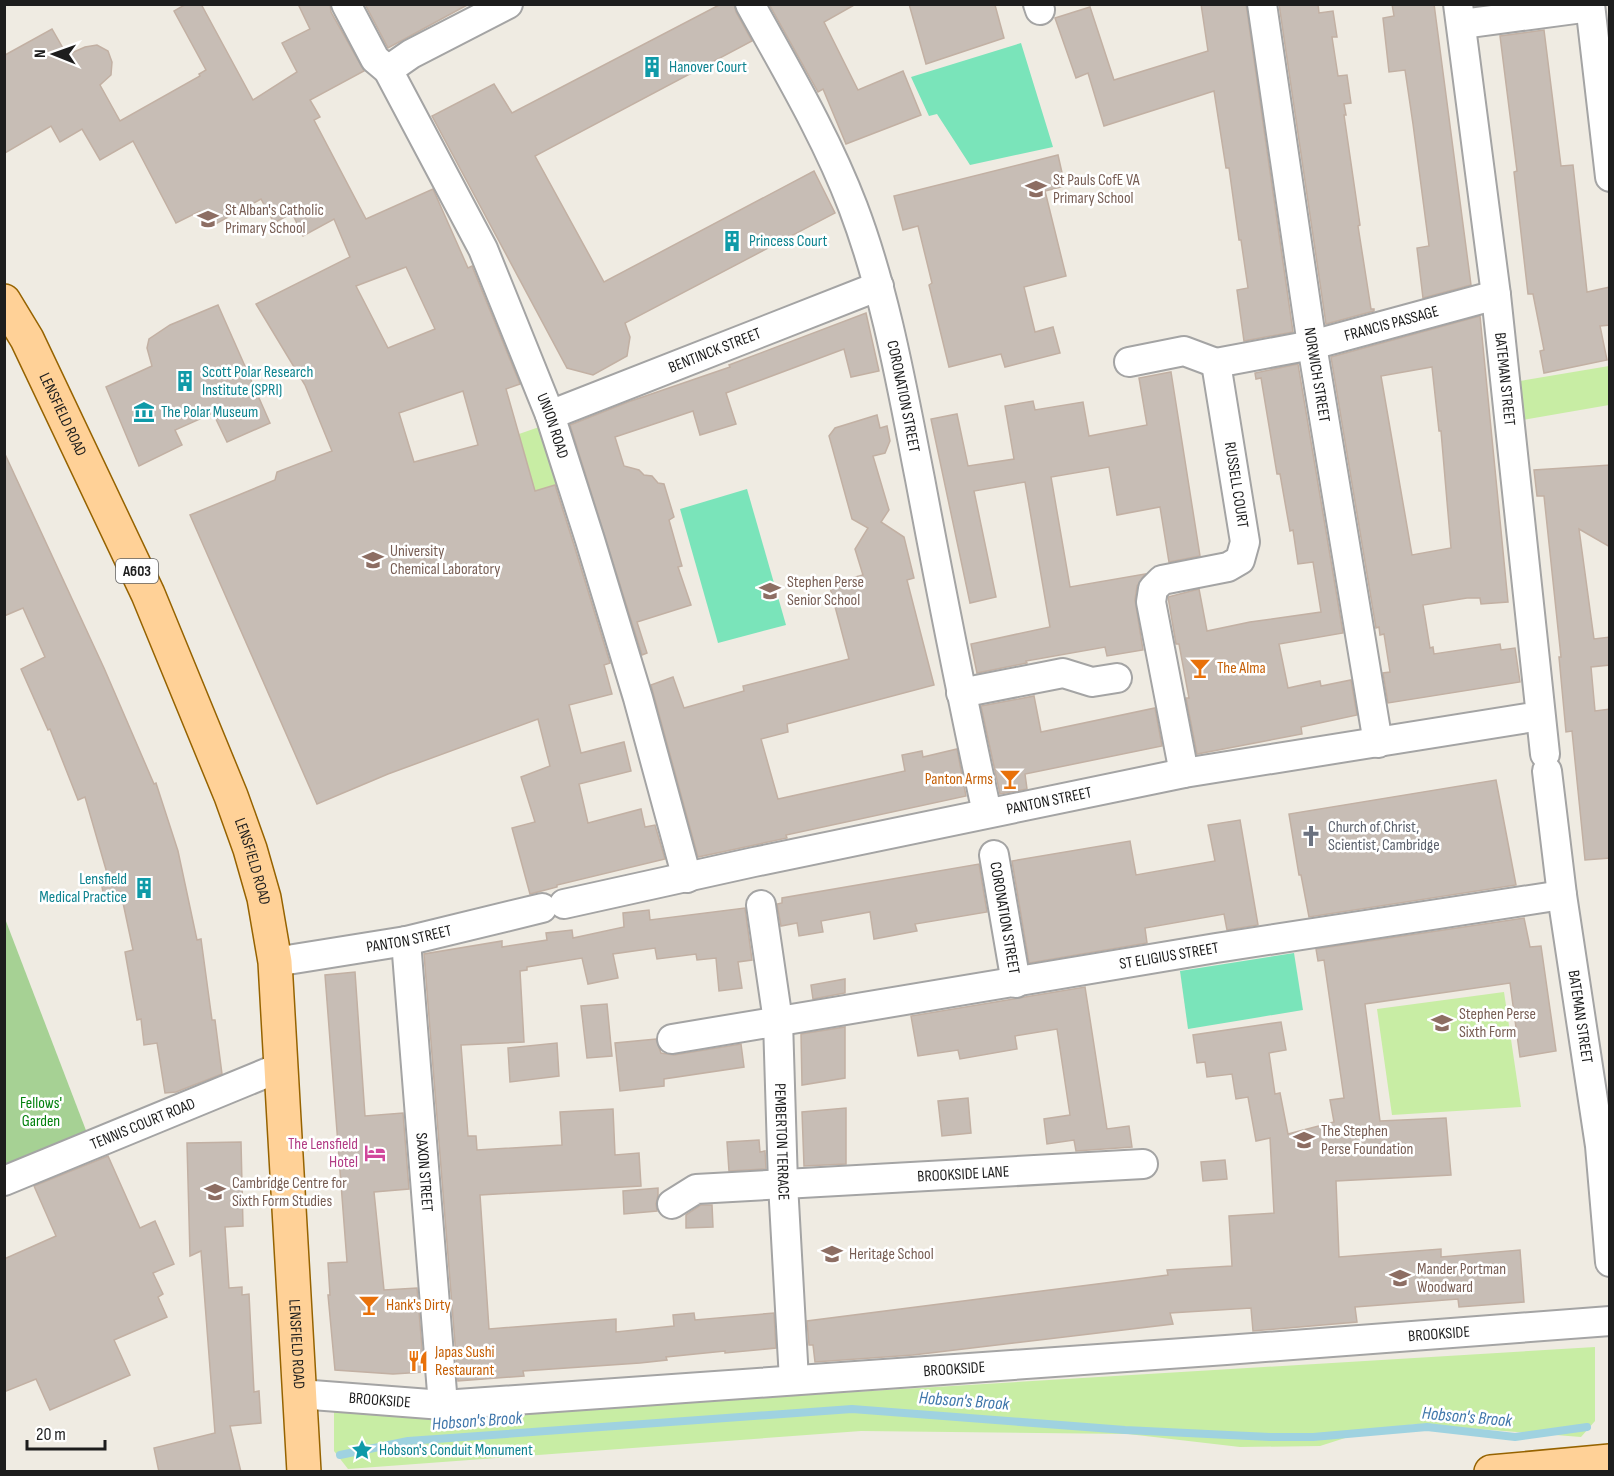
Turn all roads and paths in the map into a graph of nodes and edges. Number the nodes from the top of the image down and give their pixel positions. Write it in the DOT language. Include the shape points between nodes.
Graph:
graph roads {
  1 [pos="346,4"];
  2 [pos="508,4"];
  3 [pos="750,4"];
  4 [pos="1262,4"];
  5 [pos="1590,6"];
  6 [pos="1460,14"];
  7 [pos="388,70"];
  8 [pos="1610,177"];
  9 [pos="879,286"];
  10 [pos="1496,295"];
  11 [pos="4,301"];
  12 [pos="1312,345"];
  13 [pos="1128,362"];
  14 [pos="1216,363"];
  15 [pos="550,415"];
  16 [pos="1117,678"];
  17 [pos="961,693"];
  18 [pos="1540,716"];
  19 [pos="1378,743"];
  20 [pos="1184,773"];
  21 [pos="987,813"];
  22 [pos="994,855"];
  23 [pos="687,878"];
  24 [pos="1562,895"];
  25 [pos="761,905"];
  26 [pos="406,941"];
  27 [pos="275,962"];
  28 [pos="1016,983"];
  29 [pos="778,1021"];
  30 [pos="672,1039"];
  31 [pos="281,1067"];
  32 [pos="1143,1164"];
  33 [pos="4,1181"];
  34 [pos="783,1184"];
  35 [pos="672,1204"];
  36 [pos="1610,1262"];
  37 [pos="1610,1320"];
  38 [pos="794,1380"];
  39 [pos="299,1394"];
  40 [pos="442,1405"];
  41 [pos="1610,1461"];
  42 [pos="304,1472"];
  43 [pos="1491,1472"];
  1 -- 7 [label="street, UNION ROAD" via="375,59"];
  2 -- 7 [label="street"];
  3 -- 9 [label="street, CORONATION STREET" via="822,136 853,207"];
  4 -- 12 [label="street, NORWICH STREET"];
  5 -- 6 [label="street"];
  5 -- 8 [label="street"];
  6 -- 10 [label="street, BATEMAN STREET"];
  7 -- 15 [label="street, UNION ROAD" via="483,249"];
  9 -- 15 [label="street, BENTINCK STREET"];
  9 -- 17 [label="street, CORONATION STREET"];
  10 -- 12 [label="street, FRANCIS PASSAGE"];
  10 -- 18 [label="street, BATEMAN STREET"];
  11 -- 27 [label="main road, LENSFIELD ROAD / A603" via="27,339 168,642 250,849 264,898"];
  12 -- 14 [label="street, FRANCIS PASSAGE"];
  12 -- 19 [label="street, NORWICH STREET"];
  13 -- 14 [label="street" via="1184,351"];
  14 -- 20 [label="street, RUSSELL COURT" via="1245,542 1240,560 1228,567 1162,580 1153,589 1151,602"];
  15 -- 23 [label="street, UNION ROAD" via="634,686"];
  16 -- 17 [label="street" via="1092,682 1063,673"];
  17 -- 21 [label="street, CORONATION STREET"];
  18 -- 19 [label="street, PANTON STREET"];
  18 -- 24 [label="street, BATEMAN STREET"];
  19 -- 20 [label="street, PANTON STREET"];
  20 -- 21 [label="street, PANTON STREET"];
  21 -- 23 [label="street, PANTON STREET"];
  22 -- 28 [label="street, CORONATION STREET"];
  23 -- 26 [label="street, PANTON STREET"];
  24 -- 28 [label="street, ST ELIGIUS STREET"];
  24 -- 36 [label="street, BATEMAN STREET" via="1600,1146"];
  25 -- 29 [label="street, PEMBERTON TERRACE"];
  26 -- 27 [label="street, PANTON STREET"];
  26 -- 40 [label="street, SAXON STREET"];
  27 -- 31 [label="main road, LENSFIELD ROAD / A603"];
  28 -- 29 [label="street, ST ELIGIUS STREET"];
  29 -- 30 [label="street, ST ELIGIUS STREET"];
  29 -- 34 [label="street, PEMBERTON TERRACE"];
  31 -- 33 [label="street, TENNIS COURT ROAD"];
  31 -- 39 [label="main road, LENSFIELD ROAD / A603"];
  32 -- 34 [label="street, BROOKSIDE LANE"];
  34 -- 35 [label="street, BROOKSIDE LANE" via="696,1189"];
  34 -- 38 [label="street, PEMBERTON TERRACE"];
  37 -- 38 [label="street, BROOKSIDE"];
  38 -- 40 [label="street, BROOKSIDE"];
  39 -- 40 [label="street, BROOKSIDE"];
  39 -- 42 [label="main road, LENSFIELD ROAD / A603"];
  41 -- 43 [label="main road"];
}
